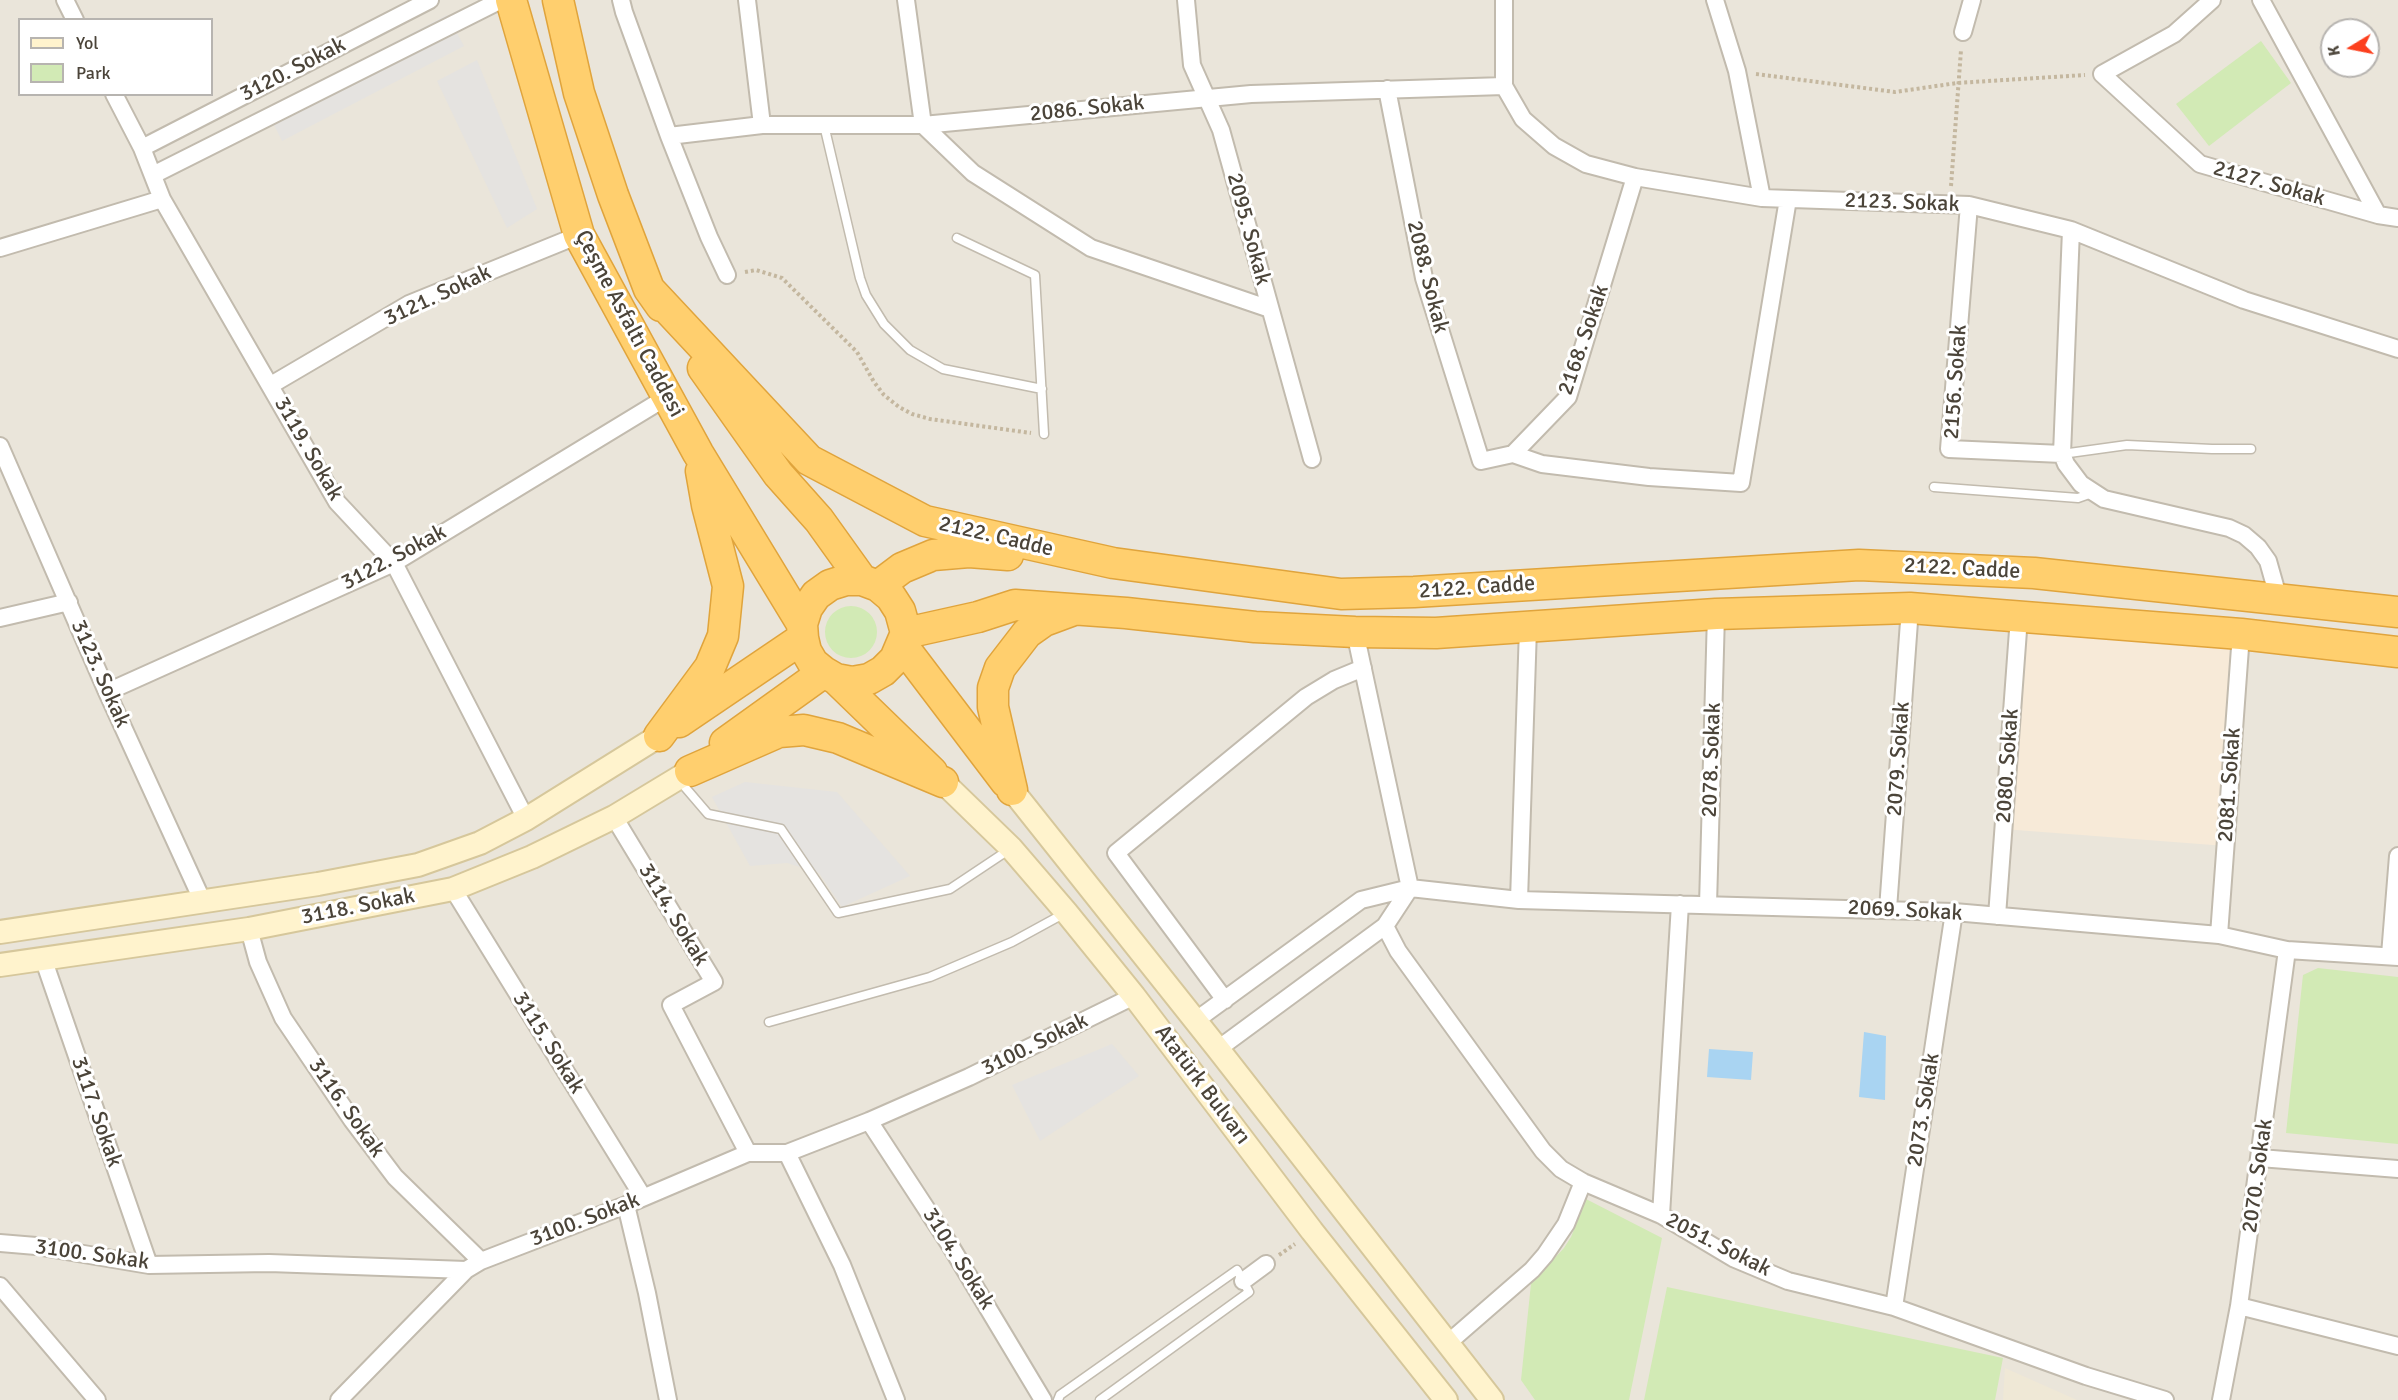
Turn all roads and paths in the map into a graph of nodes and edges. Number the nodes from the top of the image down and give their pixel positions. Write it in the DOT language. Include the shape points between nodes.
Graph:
graph roads {
  1 [pos="65,0"];
  2 [pos="430,0"];
  3 [pos="501,0"];
  4 [pos="511,0"];
  5 [pos="558,0"];
  6 [pos="621,0"];
  7 [pos="747,0"];
  8 [pos="906,0"];
  9 [pos="1186,0"];
  10 [pos="1504,0"];
  11 [pos="1715,0"];
  12 [pos="1972,0"];
  13 [pos="2212,0"];
  14 [pos="2261,0"];
  15 [pos="74,18"];
  16 [pos="1963,32"];
  17 [pos="1737,71"];
  18 [pos="2102,74"];
  19 [pos="1957,83"];
  20 [pos="1504,86"];
  21 [pos="1387,89"];
  22 [pos="115,96"];
  23 [pos="1206,97"];
  24 [pos="762,125"];
  25 [pos="824,125"];
  26 [pos="923,125"];
  27 [pos="669,136"];
  28 [pos="142,148"];
  29 [pos="153,175"];
  30 [pos="1635,177"];
  31 [pos="1762,198"];
  32 [pos="162,199"];
  33 [pos="1788,199"];
  34 [pos="1950,204"];
  35 [pos="1969,205"];
  36 [pos="2378,214"];
  37 [pos="2398,218"];
  38 [pos="2071,230"];
  39 [pos="579,235"];
  40 [pos="957,238"];
  41 [pos="0,248"];
  42 [pos="727,275"];
  43 [pos="649,289"];
  44 [pos="1270,309"];
  45 [pos="2398,349"];
  46 [pos="271,386"];
  47 [pos="1042,389"];
  48 [pos="667,397"];
  49 [pos="1044,434"];
  50 [pos="0,446"];
  51 [pos="2251,448"];
  52 [pos="698,453"];
  53 [pos="1513,454"];
  54 [pos="2062,454"];
  55 [pos="1312,459"];
  56 [pos="1934,487"];
  57 [pos="2092,493"];
  58 [pos="394,563"];
  59 [pos="1113,563"];
  60 [pos="870,583"];
  61 [pos="2278,600"];
  62 [pos="69,602"];
  63 [pos="1910,608"];
  64 [pos="1078,609"];
  65 [pos="2398,612"];
  66 [pos="1716,614"];
  67 [pos="2019,617"];
  68 [pos="0,618"];
  69 [pos="1528,628"];
  70 [pos="802,631"];
  71 [pos="1355,632"];
  72 [pos="2241,634"];
  73 [pos="904,639"];
  74 [pos="2398,652"];
  75 [pos="1363,668"];
  76 [pos="830,676"];
  77 [pos="107,692"];
  78 [pos="659,736"];
  79 [pos="684,775"];
  80 [pos="943,782"];
  81 [pos="1012,790"];
  82 [pos="614,817"];
  83 [pos="526,819"];
  84 [pos="1011,848"];
  85 [pos="2398,856"];
  86 [pos="1410,888"];
  87 [pos="453,889"];
  88 [pos="1519,900"];
  89 [pos="203,902"];
  90 [pos="1680,904"];
  91 [pos="1708,905"];
  92 [pos="1888,909"];
  93 [pos="1066,912"];
  94 [pos="1954,912"];
  95 [pos="1997,916"];
  96 [pos="1385,926"];
  97 [pos="249,928"];
  98 [pos="0,932"];
  99 [pos="2219,935"];
  100 [pos="2287,950"];
  101 [pos="2394,956"];
  102 [pos="43,958"];
  103 [pos="0,965"];
  104 [pos="1134,996"];
  105 [pos="1225,1000"];
  106 [pos="769,1022"];
  107 [pos="1195,1022"];
  108 [pos="1218,1049"];
  109 [pos="869,1120"];
  110 [pos="748,1153"];
  111 [pos="787,1153"];
  112 [pos="2260,1158"];
  113 [pos="2398,1169"];
  114 [pos="1583,1182"];
  115 [pos="643,1197"];
  116 [pos="626,1205"];
  117 [pos="1661,1215"];
  118 [pos="1312,1231"];
  119 [pos="0,1243"];
  120 [pos="1266,1264"];
  121 [pos="149,1265"];
  122 [pos="474,1266"];
  123 [pos="1243,1281"];
  124 [pos="0,1286"];
  125 [pos="2239,1306"];
  126 [pos="1894,1307"];
  127 [pos="1448,1343"];
  128 [pos="2398,1346"];
  129 [pos="97,1400"];
  130 [pos="339,1400"];
  131 [pos="668,1400"];
  132 [pos="896,1400"];
  133 [pos="1043,1400"];
  134 [pos="1058,1400"];
  135 [pos="1100,1400"];
  136 [pos="1446,1400"];
  137 [pos="1492,1400"];
  138 [pos="2165,1400"];
  139 [pos="2221,1400"];
  1 -- 15 [label="street"];
  2 -- 28 [label="street, 3120. Sokak"];
  3 -- 29 [label="street"];
  4 -- 39 [label="highway, Çeşme Asfaltı Caddesi"];
  5 -- 43 [label="highway, Çeşme Asfaltı Caddesi" via="579,93"];
  6 -- 27 [label="street"];
  7 -- 24 [label="street"];
  8 -- 26 [label="street"];
  9 -- 23 [label="street, 2095. Sokak" via="1192,65"];
  10 -- 20 [label="street"];
  11 -- 17 [label="street"];
  12 -- 16 [label="street"];
  13 -- 18 [label="street" via="2174,34"];
  14 -- 36 [label="street"];
  16 -- 19 [label="path"];
  17 -- 19 [label="path" via="1896,92"];
  17 -- 31 [label="street"];
  18 -- 19 [label="path"];
  18 -- 36 [label="street, 2127. Sokak" via="2199,164"];
  19 -- 34 [label="path"];
  20 -- 21 [label="street, 2086. Sokak"];
  20 -- 30 [label="street, 2123. Sokak" via="1523,118 1554,146 1586,164"];
  21 -- 23 [label="street, 2086. Sokak"];
  21 -- 53 [label="street, 2088. Sokak" via="1424,278 1481,461"];
  22 -- 28 [label="street"];
  23 -- 26 [label="street, 2086. Sokak"];
  23 -- 44 [label="street, 2095. Sokak" via="1221,130"];
  24 -- 25 [label="street, 2086. Sokak"];
  24 -- 27 [label="street, 2086. Sokak"];
  25 -- 26 [label="street, 2086. Sokak"];
  25 -- 47 [label="lane" via="860,278 884,324 910,350 943,369"];
  26 -- 44 [label="street" via="973,173 1091,248"];
  27 -- 42 [label="street"];
  28 -- 29 [label="street"];
  29 -- 32 [label="street"];
  30 -- 31 [label="street, 2123. Sokak"];
  30 -- 53 [label="street, 2168. Sokak" via="1568,397"];
  31 -- 33 [label="street, 2123. Sokak"];
  32 -- 41 [label="street"];
  32 -- 46 [label="street, 3119. Sokak"];
  33 -- 34 [label="street, 2123. Sokak"];
  33 -- 53 [label="street" via="1741,483 1542,464"];
  34 -- 35 [label="street, 2123. Sokak"];
  35 -- 38 [label="street, 2123. Sokak"];
  35 -- 54 [label="street, 2156. Sokak" via="1949,449"];
  36 -- 37 [label="street, 2127. Sokak"];
  38 -- 45 [label="street, 2123. Sokak" via="2244,300"];
  38 -- 54 [label="street"];
  39 -- 46 [label="street, 3121. Sokak" via="409,304"];
  39 -- 48 [label="highway, Çeşme Asfaltı Caddesi"];
  40 -- 47 [label="lane" via="1035,275"];
  42 -- 49 [label="path" via="756,270 782,278 857,352 884,395 912,414"];
  43 -- 59 [label="highway, 2122. Cadde" via="808,460 925,520"];
  43 -- 60 [label="highway" via="778,474"];
  44 -- 55 [label="street, 2095. Sokak"];
  46 -- 58 [label="street, 3119. Sokak" via="337,502"];
  47 -- 49 [label="lane"];
  48 -- 52 [label="highway, Çeşme Asfaltı Caddesi"];
  48 -- 58 [label="street, 3122. Sokak"];
  50 -- 62 [label="street, 3123. Sokak"];
  51 -- 54 [label="lane" via="2127,445"];
  52 -- 70 [label="highway, Çeşme Asfaltı Caddesi"];
  52 -- 78 [label="highway" via="728,586 723,636 710,667"];
  54 -- 57 [label="street" via="2072,474"];
  56 -- 57 [label="lane" via="2078,498"];
  57 -- 61 [label="street" via="2244,535 2268,561"];
  58 -- 77 [label="street, 3122. Sokak"];
  58 -- 83 [label="street, 3119. Sokak"];
  59 -- 60 [label="highway" via="969,552 933,555"];
  59 -- 61 [label="highway, 2122. Cadde" via="1341,594 1859,565 2034,573"];
  60 -- 70 [label="highway" via="846,580 830,585 807,608"];
  60 -- 73 [label="highway" via="891,597 900,611"];
  61 -- 65 [label="highway, 2122. Cadde"];
  62 -- 68 [label="street"];
  62 -- 77 [label="street, 3123. Sokak"];
  63 -- 66 [label="highway, 2122. Cadde"];
  63 -- 67 [label="highway, 2122. Cadde"];
  63 -- 92 [label="street, 2079. Sokak"];
  64 -- 71 [label="highway, 2122. Cadde" via="1255,627"];
  64 -- 73 [label="highway, 2122. Cadde" via="1015,605"];
  64 -- 81 [label="highway" via="1044,621 1027,633 1000,668 993,688 993,707"];
  66 -- 69 [label="highway, 2122. Cadde"];
  66 -- 91 [label="street, 2078. Sokak"];
  67 -- 72 [label="highway, 2122. Cadde"];
  67 -- 95 [label="street, 2080. Sokak"];
  69 -- 71 [label="highway, 2122. Cadde"];
  69 -- 88 [label="street"];
  70 -- 76 [label="highway" via="810,657"];
  70 -- 78 [label="highway"];
  71 -- 75 [label="street"];
  72 -- 74 [label="highway, 2122. Cadde"];
  72 -- 99 [label="street, 2081. Sokak"];
  73 -- 76 [label="highway" via="895,659 869,679 852,682"];
  73 -- 81 [label="highway"];
  75 -- 86 [label="street"];
  75 -- 105 [label="street" via="1306,697 1116,853"];
  76 -- 79 [label="highway" via="738,732"];
  76 -- 80 [label="highway"];
  77 -- 89 [label="street, 3123. Sokak"];
  78 -- 83 [label="main road, 3118. Sokak"];
  79 -- 80 [label="highway" via="779,732 804,730 838,738"];
  79 -- 82 [label="main road, 3118. Sokak"];
  79 -- 84 [label="lane" via="708,814 781,828 838,913 950,889"];
  80 -- 84 [label="main road, Atatürk Bulvarı"];
  81 -- 107 [label="main road, Atatürk Bulvarı"];
  82 -- 87 [label="main road, 3118. Sokak" via="532,857"];
  82 -- 110 [label="street, 3114. Sokak" via="714,982 671,1005"];
  83 -- 89 [label="main road, 3118. Sokak" via="480,843 418,865"];
  84 -- 93 [label="main road, Atatürk Bulvarı"];
  85 -- 101 [label="street"];
  86 -- 88 [label="street, 2069. Sokak"];
  86 -- 96 [label="street"];
  86 -- 105 [label="street" via="1361,900"];
  87 -- 97 [label="main road, 3118. Sokak"];
  87 -- 115 [label="street, 3115. Sokak"];
  88 -- 90 [label="street, 2069. Sokak"];
  89 -- 98 [label="main road, 3118. Sokak"];
  90 -- 91 [label="street, 2069. Sokak"];
  90 -- 117 [label="street"];
  91 -- 92 [label="street, 2069. Sokak"];
  92 -- 94 [label="street, 2069. Sokak"];
  93 -- 104 [label="main road, Atatürk Bulvarı"];
  93 -- 106 [label="lane" via="1012,942 930,977"];
  94 -- 95 [label="street, 2069. Sokak"];
  94 -- 126 [label="street, 2073. Sokak"];
  95 -- 99 [label="street, 2069. Sokak"];
  96 -- 108 [label="street"];
  96 -- 114 [label="street, 2051. Sokak" via="1398,951 1543,1151 1561,1169"];
  97 -- 102 [label="main road, 3118. Sokak"];
  97 -- 122 [label="street, 3116. Sokak" via="258,962 283,1018 395,1177"];
  99 -- 100 [label="street, 2069. Sokak"];
  100 -- 101 [label="street, 2069. Sokak"];
  100 -- 112 [label="street, 2070. Sokak"];
  102 -- 103 [label="main road, 3118. Sokak"];
  102 -- 121 [label="street, 3117. Sokak"];
  104 -- 109 [label="street, 3100. Sokak" via="969,1077"];
  104 -- 118 [label="main road, Atatürk Bulvarı"];
  105 -- 107 [label="street"];
  107 -- 108 [label="main road, Atatürk Bulvarı"];
  108 -- 127 [label="main road, Atatürk Bulvarı"];
  109 -- 111 [label="street, 3100. Sokak"];
  109 -- 133 [label="street, 3104. Sokak"];
  110 -- 111 [label="street, 3100. Sokak"];
  110 -- 115 [label="street, 3100. Sokak"];
  111 -- 132 [label="street" via="842,1265"];
  112 -- 113 [label="street"];
  112 -- 125 [label="street, 2070. Sokak"];
  114 -- 117 [label="street, 2051. Sokak"];
  114 -- 127 [label="street" via="1566,1224 1545,1256"];
  115 -- 116 [label="street, 3100. Sokak"];
  116 -- 122 [label="street, 3100. Sokak"];
  116 -- 131 [label="street"];
  117 -- 126 [label="street, 2051. Sokak" via="1733,1258 1788,1281"];
  118 -- 120 [label="path"];
  118 -- 136 [label="main road, Atatürk Bulvarı"];
  119 -- 121 [label="street, 3100. Sokak"];
  120 -- 123 [label="street"];
  121 -- 122 [label="street, 3100. Sokak"];
  122 -- 130 [label="street"];
  123 -- 134 [label="lane" via="1237,1270"];
  123 -- 135 [label="lane" via="1249,1292"];
  124 -- 129 [label="street"];
  125 -- 128 [label="street"];
  125 -- 139 [label="street, 2070. Sokak"];
  126 -- 138 [label="street, 2051. Sokak"];
  127 -- 137 [label="main road, Atatürk Bulvarı"];
}
